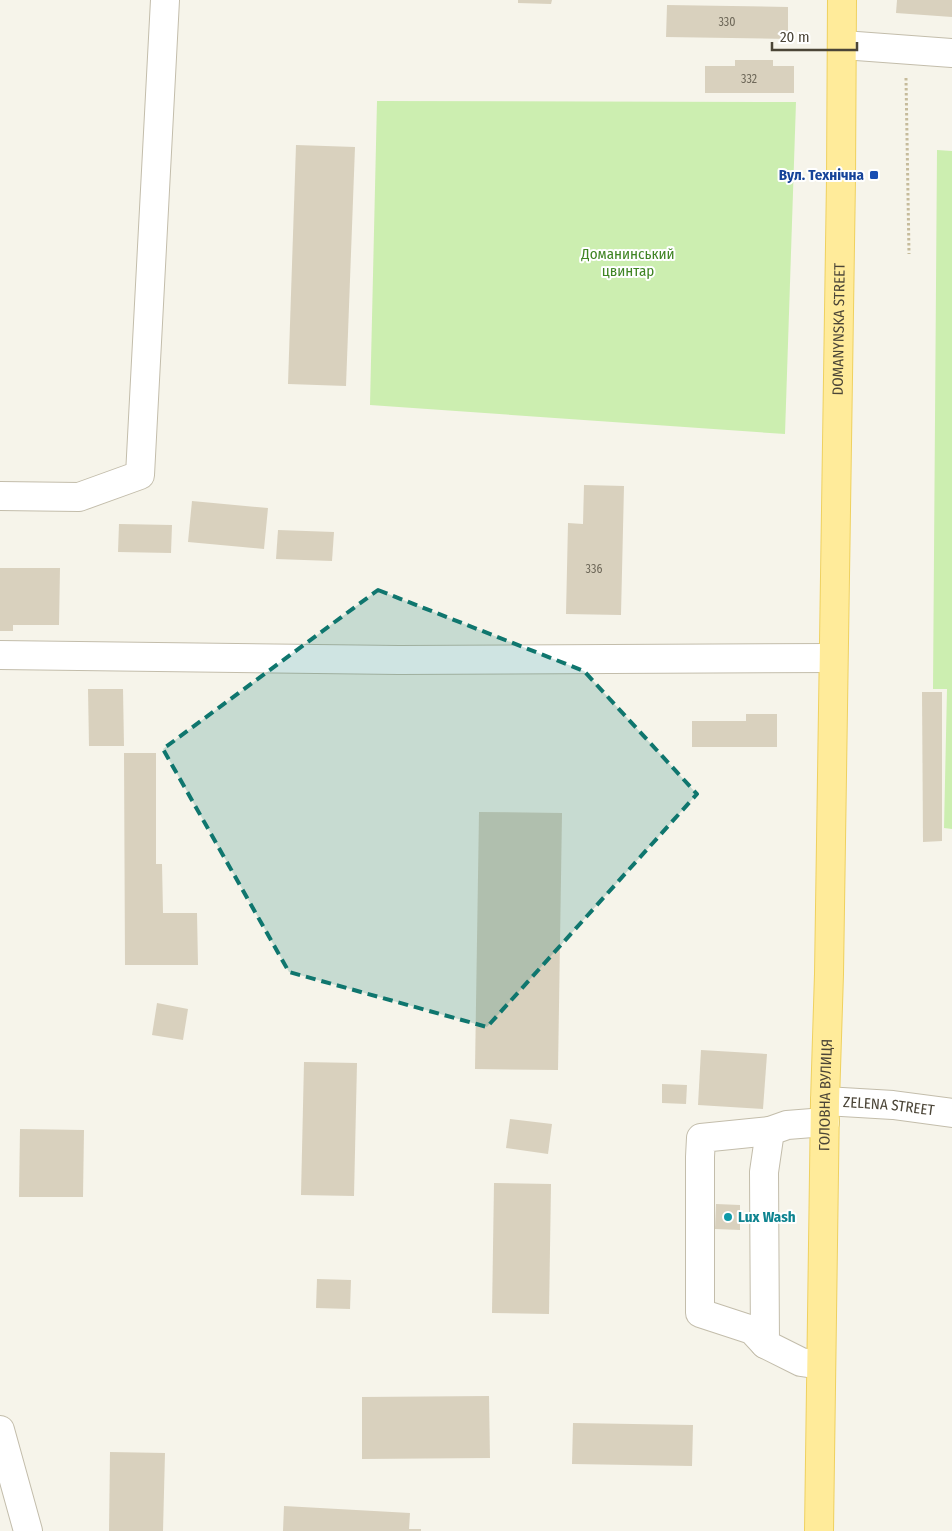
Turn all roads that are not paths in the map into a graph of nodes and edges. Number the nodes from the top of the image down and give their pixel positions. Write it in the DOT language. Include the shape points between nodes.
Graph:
graph roads {
  1 [pos="165,0"];
  2 [pos="842,0"];
  3 [pos="843,45"];
  4 [pos="952,53"];
  5 [pos="0,496"];
  6 [pos="0,656"];
  7 [pos="833,658"];
  8 [pos="825,1112"];
  9 [pos="952,1113"];
  10 [pos="770,1131"];
  11 [pos="766,1344"];
  12 [pos="822,1365"];
  13 [pos="0,1430"];
  14 [pos="28,1531"];
  15 [pos="819,1531"];
  1 -- 5 [label="street" via="140,475 79,497"];
  2 -- 3 [label="main road, DOMANYNSKA STREET"];
  3 -- 4 [label="street"];
  3 -- 7 [label="main road, DOMANYNSKA STREET"];
  6 -- 7 [label="street" via="399,660"];
  7 -- 8 [label="main road, ГОЛОВНА ВУЛИЦЯ"];
  8 -- 9 [label="street, ZELENA STREET" via="893,1104"];
  8 -- 10 [label="street, ZELENA STREET"];
  8 -- 12 [label="main road, ГОЛОВНА ВУЛИЦЯ"];
  10 -- 11 [label="street" via="764,1172"];
  10 -- 11 [label="street, ZELENA STREET" via="700,1138 700,1313 752,1330"];
  11 -- 12 [label="street" via="801,1362"];
  12 -- 15 [label="main road, ГОЛОВНА ВУЛИЦЯ"];
  13 -- 14 [label="street"];
}
